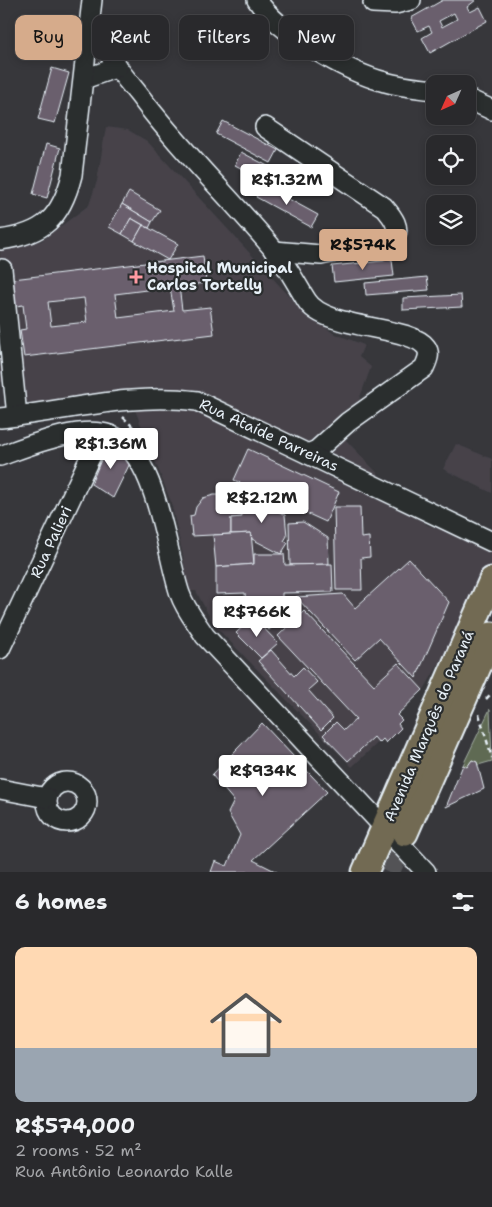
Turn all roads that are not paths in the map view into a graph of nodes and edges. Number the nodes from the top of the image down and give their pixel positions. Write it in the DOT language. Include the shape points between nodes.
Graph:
graph roads {
  1 [pos="92,0"];
  2 [pos="257,0"];
  3 [pos="411,0"];
  4 [pos="373,3"];
  5 [pos="88,36"];
  6 [pos="118,67"];
  7 [pos="84,79"];
  8 [pos="426,89"];
  9 [pos="476,103"];
  10 [pos="492,110"];
  11 [pos="265,127"];
  12 [pos="0,240"];
  13 [pos="274,251"];
  14 [pos="2,270"];
  15 [pos="9,417"];
  16 [pos="341,430"];
  17 [pos="101,434"];
  18 [pos="308,454"];
  19 [pos="0,456"];
  20 [pos="345,470"];
  21 [pos="492,542"];
  22 [pos="492,580"];
  23 [pos="492,635"];
  24 [pos="0,649"];
  25 [pos="0,789"];
  26 [pos="47,798"];
  27 [pos="395,831"];
  28 [pos="365,872"];
  29 [pos="375,872"];
  30 [pos="426,872"];
  1 -- 5 [label="street"];
  2 -- 8 [label="street" via="275,23 347,67 385,82"];
  3 -- 4 [label="street" via="394,4"];
  5 -- 6 [label="street" via="103,45"];
  5 -- 7 [label="street"];
  6 -- 7 [label="street"];
  6 -- 13 [label="street" via="158,120"];
  7 -- 12 [label="street" via="72,175 61,207 52,220 36,231"];
  9 -- 10 [label="street"];
  11 -- 13 [label="street" via="384,207 397,228 392,240 321,255"];
  13 -- 16 [label="street" via="309,304 346,322 417,340 429,354 424,368 364,409"];
  14 -- 15 [label="street"];
  15 -- 18 [label="street, Rua Ataíde Parreiras" via="176,398 197,401"];
  16 -- 18 [label="street"];
  16 -- 20 [label="street" via="339,450"];
  17 -- 19 [label="street" via="79,433"];
  17 -- 24 [label="street, Rua Palieri"];
  17 -- 27 [label="street" via="122,441 134,455 160,513 175,580 188,611 205,636"];
  18 -- 20 [label="street, Rua Ataíde Parreiras"];
  20 -- 21 [label="street, Rua Ataíde Parreiras"];
  22 -- 27 [label="main road, Avenida Marquês do Paraná"];
  23 -- 27 [label="main road, Avenida Marquês do Paraná" via="468,713"];
  25 -- 26 [label="street"];
  27 -- 28 [label="main road, Avenida Marquês do Paraná"];
  27 -- 29 [label="street"];
  27 -- 30 [label="street"];
}
